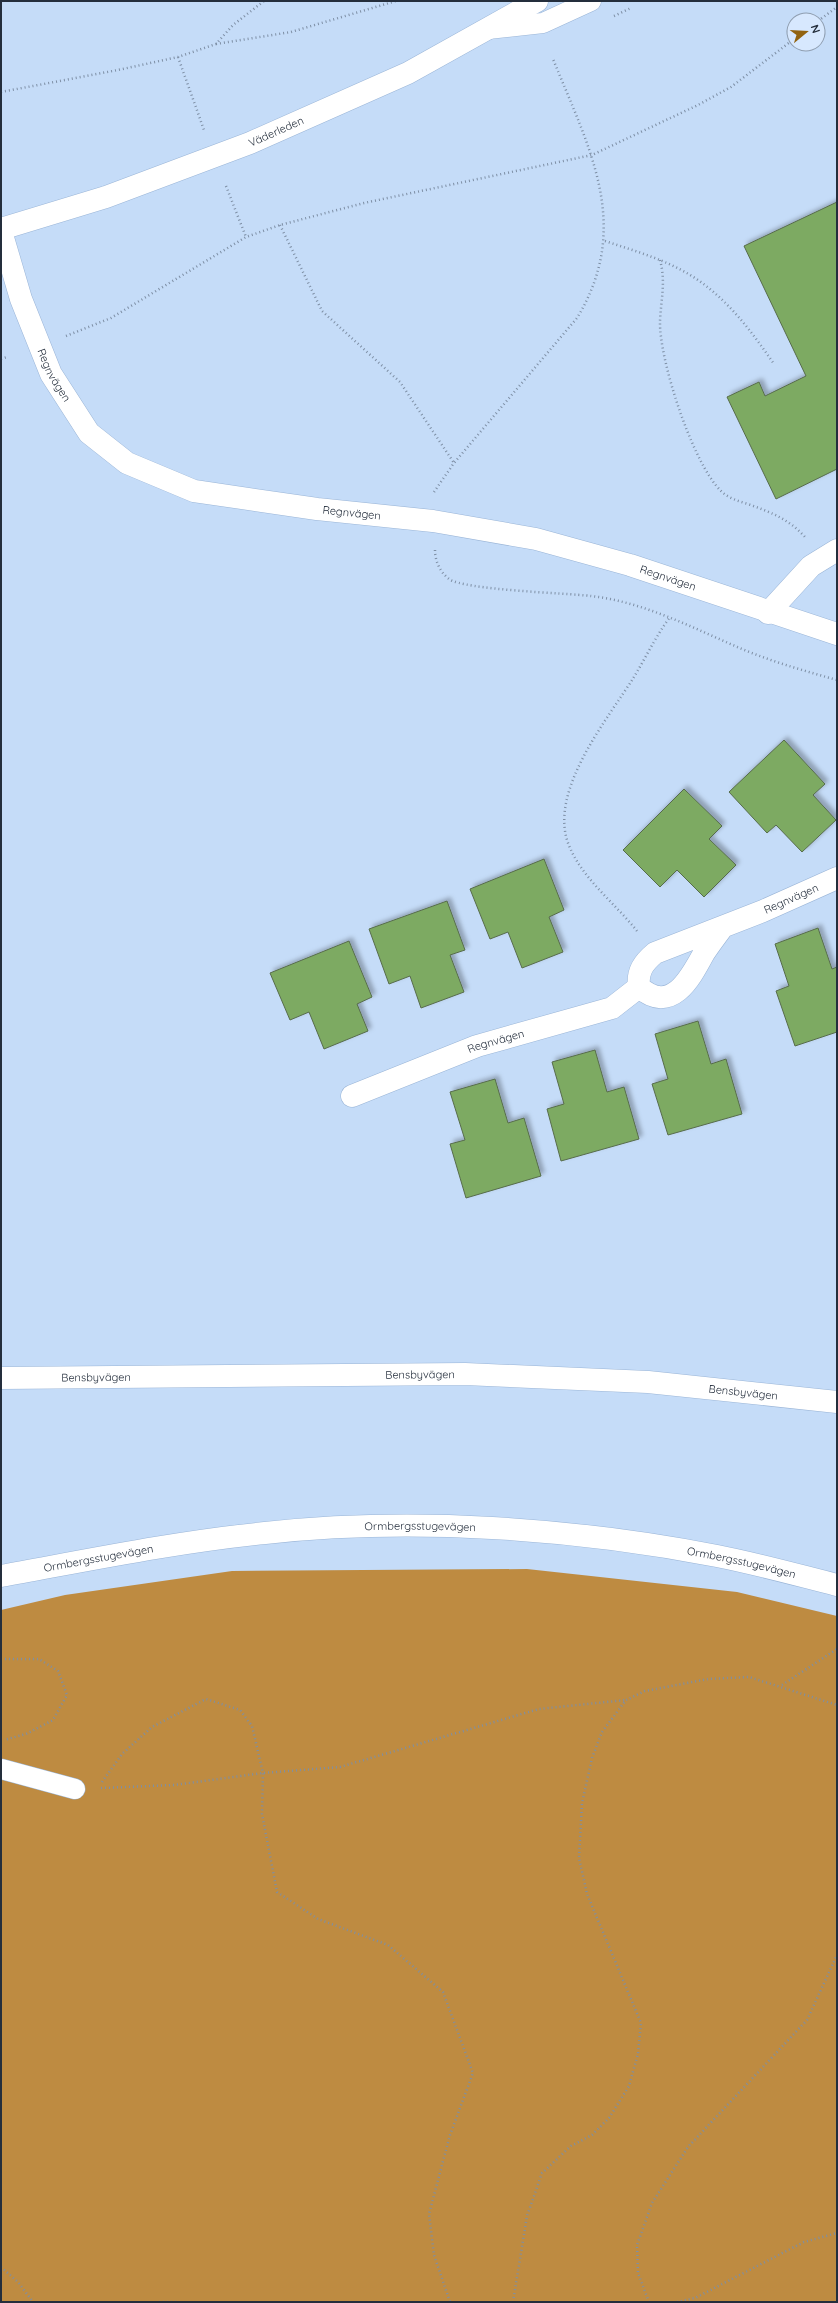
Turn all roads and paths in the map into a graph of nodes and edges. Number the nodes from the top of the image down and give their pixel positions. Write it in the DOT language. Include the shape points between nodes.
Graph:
graph roads {
  1 [pos="264,1"];
  2 [pos="396,1"];
  3 [pos="537,1"];
  4 [pos="591,1"];
  5 [pos="837,7"];
  6 [pos="826,15"];
  7 [pos="488,29"];
  8 [pos="216,44"];
  9 [pos="786,45"];
  10 [pos="178,57"];
  11 [pos="553,59"];
  12 [pos="1,92"];
  13 [pos="204,131"];
  14 [pos="592,155"];
  15 [pos="226,186"];
  16 [pos="280,225"];
  17 [pos="1,230"];
  18 [pos="246,237"];
  19 [pos="605,241"];
  20 [pos="660,260"];
  21 [pos="64,336"];
  22 [pos="7,357"];
  23 [pos="1,359"];
  24 [pos="774,364"];
  25 [pos="454,463"];
  26 [pos="433,521"];
  27 [pos="830,554"];
  28 [pos="768,613"];
  29 [pos="670,617"];
  30 [pos="837,634"];
  31 [pos="837,680"];
  32 [pos="837,878"];
  33 [pos="722,928"];
  34 [pos="655,954"];
  35 [pos="639,988"];
  36 [pos="352,1096"];
  37 [pos="1,1378"];
  38 [pos="837,1402"];
  39 [pos="1,1576"];
  40 [pos="837,1585"];
  41 [pos="837,1650"];
  42 [pos="1,1659"];
  43 [pos="781,1686"];
  44 [pos="626,1700"];
  45 [pos="837,1705"];
  46 [pos="1,1741"];
  47 [pos="1,1769"];
  48 [pos="262,1773"];
  49 [pos="75,1789"];
  50 [pos="837,1955"];
  51 [pos="837,2233"];
  52 [pos="1,2267"];
  53 [pos="33,2302"];
  54 [pos="159,2302"];
  55 [pos="177,2302"];
  56 [pos="450,2302"];
  57 [pos="513,2302"];
  58 [pos="649,2302"];
  59 [pos="677,2302"];
  1 -- 8 [label="path" via="233,25"];
  2 -- 8 [label="path" via="291,32"];
  3 -- 7 [label="street, Väderleden"];
  4 -- 7 [label="lane" via="543,23"];
  5 -- 6 [label="path"];
  7 -- 17 [label="street, Väderleden" via="408,72 250,143 106,197"];
  8 -- 10 [label="path"];
  9 -- 14 [label="path" via="731,87"];
  10 -- 12 [label="path"];
  10 -- 13 [label="path"];
  11 -- 14 [label="path"];
  14 -- 16 [label="path" via="364,203"];
  14 -- 19 [label="path" via="599,182"];
  15 -- 18 [label="path"];
  16 -- 18 [label="path"];
  16 -- 25 [label="path" via="322,311 400,382"];
  17 -- 26 [label="street, Regnvägen" via="21,299 51,374 89,433 127,464 194,491 317,509"];
  18 -- 21 [label="path" via="111,318"];
  19 -- 20 [label="path"];
  19 -- 25 [label="path" via="588,299 577,318"];
  20 -- 24 [label="path" via="686,272 709,288 758,340"];
  20 -- 27 [label="path" via="664,275 660,321 668,375 702,466 722,492 733,499 781,517"];
  22 -- 23 [label="path"];
  25 -- 26 [label="path" via="431,496"];
  26 -- 28 [label="street, Regnvägen" via="536,538 637,567"];
  26 -- 29 [label="path" via="435,558 450,580 481,587 594,596 620,601"];
  27 -- 28 [label="street" via="811,566"];
  28 -- 30 [label="street, Regnvägen"];
  29 -- 31 [label="path" via="750,652"];
  29 -- 34 [label="path" via="577,768 565,810 569,844 586,874 627,918"];
  32 -- 33 [label="street, Regnvägen"];
  33 -- 34 [label="street, Regnvägen"];
  33 -- 35 [label="street" via="690,980 679,991 669,996 656,997"];
  34 -- 35 [label="street, Regnvägen" via="645,961 639,971"];
  35 -- 36 [label="street, Regnvägen" via="612,1008 477,1046"];
  37 -- 38 [label="street, Bensbyvägen" via="465,1374 648,1382"];
  39 -- 40 [label="street, Ormbergsstugevägen" via="146,1549 266,1533 361,1527 472,1528 585,1536 716,1556"];
  41 -- 43 [label="path"];
  42 -- 46 [label="path" via="39,1659 58,1671 67,1695 53,1720 26,1734"];
  43 -- 44 [label="path" via="749,1677 708,1679 645,1692"];
  43 -- 45 [label="path"];
  44 -- 48 [label="path" via="539,1709 340,1767"];
  44 -- 57 [label="path" via="602,1732 592,1758 582,1803 579,1858 587,1894 641,2023 638,2054 629,2086 609,2118 592,2135 571,2146 542,2173 527,2216"];
  47 -- 49 [label="lane"];
  48 -- 48 [label="path" via="174,1785 98,1788 122,1754 152,1727 206,1699 240,1710 252,1726"];
  48 -- 56 [label="path" via="262,1814 277,1892 318,1919 388,1945 443,1992 473,2073 450,2135 429,2214 434,2255"];
  50 -- 58 [label="path" via="806,2020 688,2147 652,2203 637,2245 638,2273"];
  51 -- 59 [label="path" via="804,2242 695,2298"];
  52 -- 53 [label="path" via="18,2282"];
  54 -- 55 [label="path"];
}
